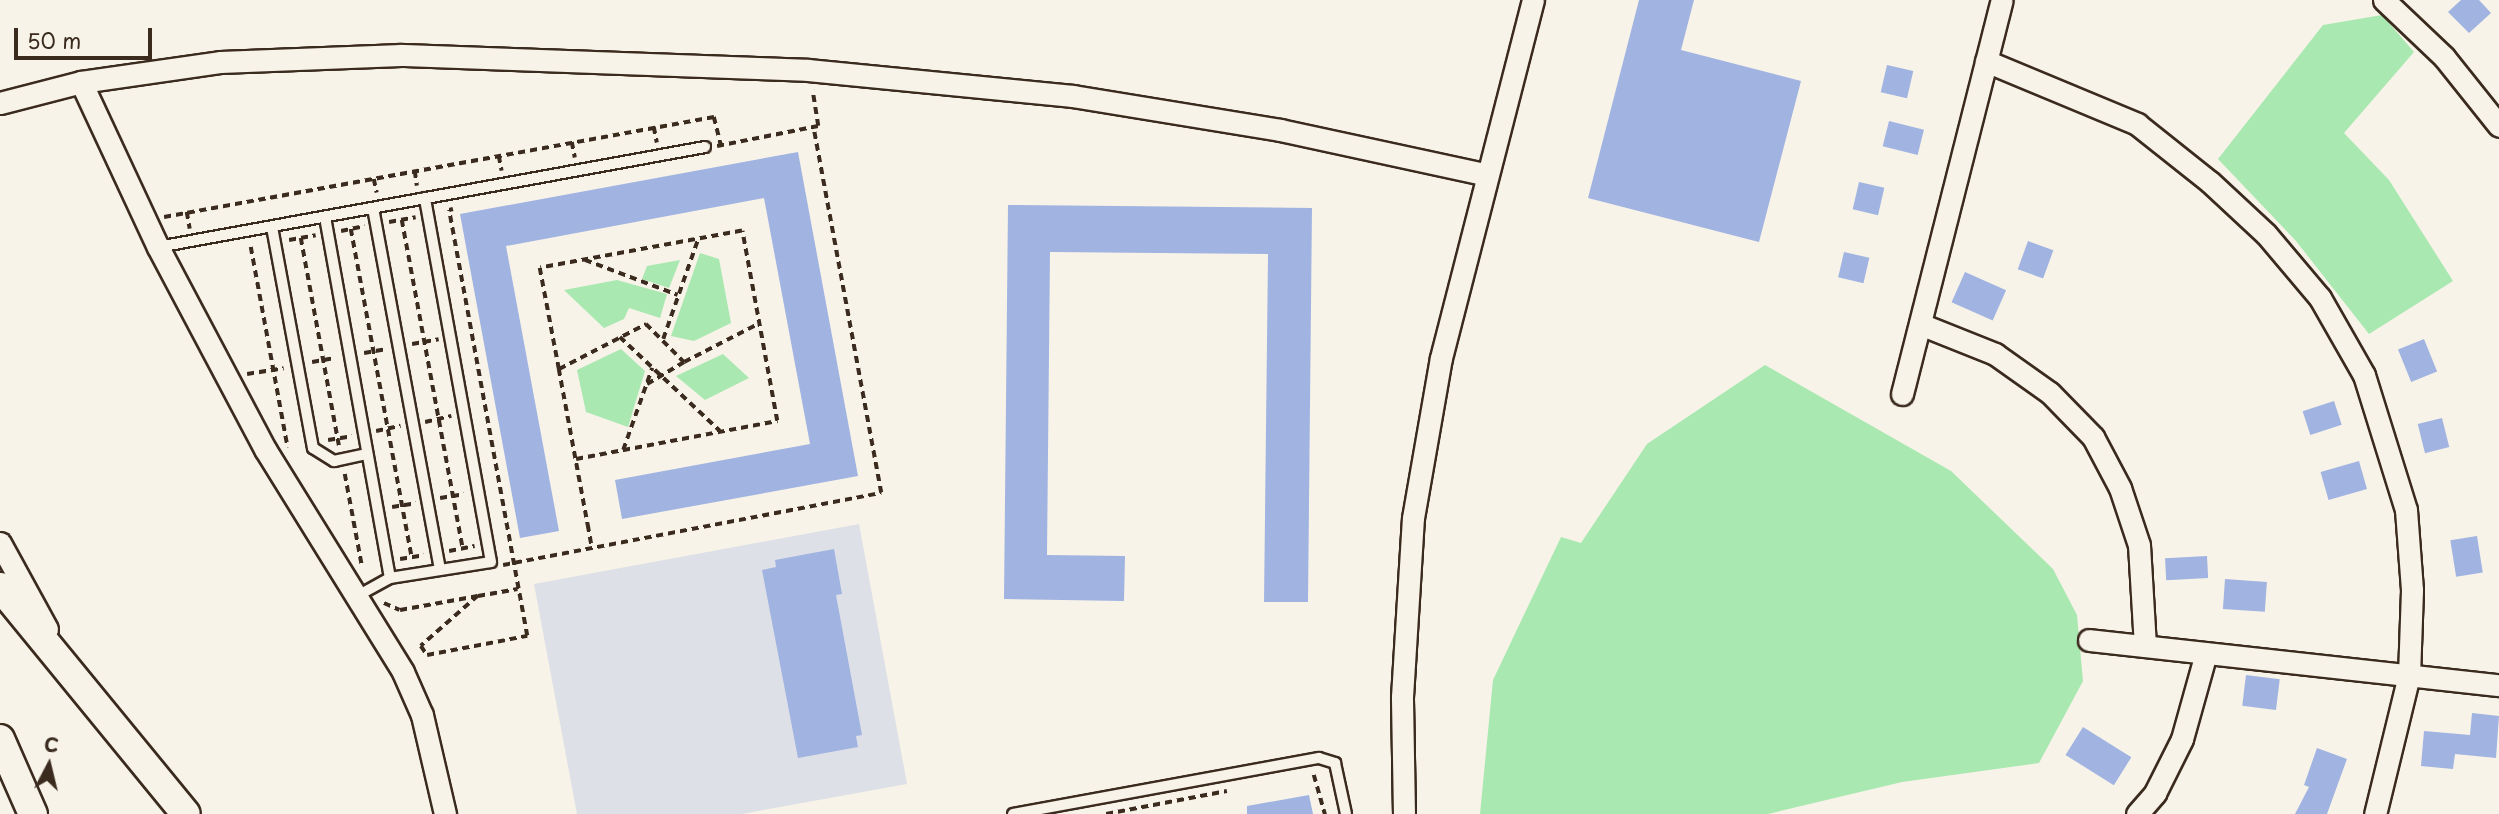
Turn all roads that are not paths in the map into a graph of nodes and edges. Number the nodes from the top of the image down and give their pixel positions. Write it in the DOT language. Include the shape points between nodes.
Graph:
graph roads {
  1 [pos="1533,0"];
  2 [pos="2001,0"];
  3 [pos="2384,0"];
  4 [pos="1986,61"];
  5 [pos="81,82"];
  6 [pos="0,103"];
  7 [pos="2498,124"];
  8 [pos="705,147"];
  9 [pos="1484,174"];
  10 [pos="425,198"];
  11 [pos="373,208"];
  12 [pos="324,217"];
  13 [pos="272,227"];
  14 [pos="158,247"];
  15 [pos="1920,324"];
  16 [pos="1902,394"];
  17 [pos="367,454"];
  18 [pos="0,543"];
  19 [pos="440,570"];
  20 [pos="390,578"];
  21 [pos="0,587"];
  22 [pos="366,592"];
  23 [pos="2089,640"];
  24 [pos="2145,646"];
  25 [pos="2206,653"];
  26 [pos="2409,675"];
  27 [pos="2499,685"];
  28 [pos="82,688"];
  29 [pos="0,740"];
  30 [pos="33,814"];
  31 [pos="186,814"];
  32 [pos="445,814"];
  33 [pos="1013,814"];
  34 [pos="1346,814"];
  35 [pos="1404,814"];
  36 [pos="2137,814"];
  37 [pos="2375,814"];
  1 -- 9 [label="street"];
  2 -- 4 [label="street"];
  3 -- 7 [label="street" via="2444,57"];
  4 -- 15 [label="street"];
  4 -- 26 [label="street" via="2137,124 2266,234 2320,298 2364,375 2406,510 2413,590"];
  5 -- 6 [label="street"];
  5 -- 9 [label="street" via="220,62 401,55 808,70 1087,98 1280,130"];
  5 -- 14 [label="street"];
  8 -- 10 [label="lane"];
  9 -- 35 [label="street" via="1441,358 1413,518 1402,697"];
  10 -- 11 [label="lane"];
  10 -- 19 [label="lane" via="491,562"];
  11 -- 12 [label="lane"];
  11 -- 19 [label="lane"];
  12 -- 13 [label="lane"];
  12 -- 17 [label="lane"];
  13 -- 14 [label="lane"];
  13 -- 17 [label="lane" via="312,443 322,456 342,459"];
  14 -- 22 [label="street" via="265,449"];
  15 -- 16 [label="street"];
  15 -- 24 [label="street" via="1995,354 2050,393 2092,437 2120,488 2139,545"];
  17 -- 20 [label="lane"];
  18 -- 28 [label="street"];
  19 -- 20 [label="lane"];
  20 -- 22 [label="lane"];
  21 -- 28 [label="street"];
  22 -- 32 [label="street" via="422,715"];
  23 -- 24 [label="street"];
  24 -- 25 [label="street"];
  25 -- 26 [label="street"];
  25 -- 36 [label="street" via="2182,739 2155,793"];
  26 -- 27 [label="street"];
  26 -- 37 [label="street"];
  28 -- 31 [label="street"];
  29 -- 30 [label="street"];
  33 -- 34 [label="lane" via="1319,758 1335,763"];
}
